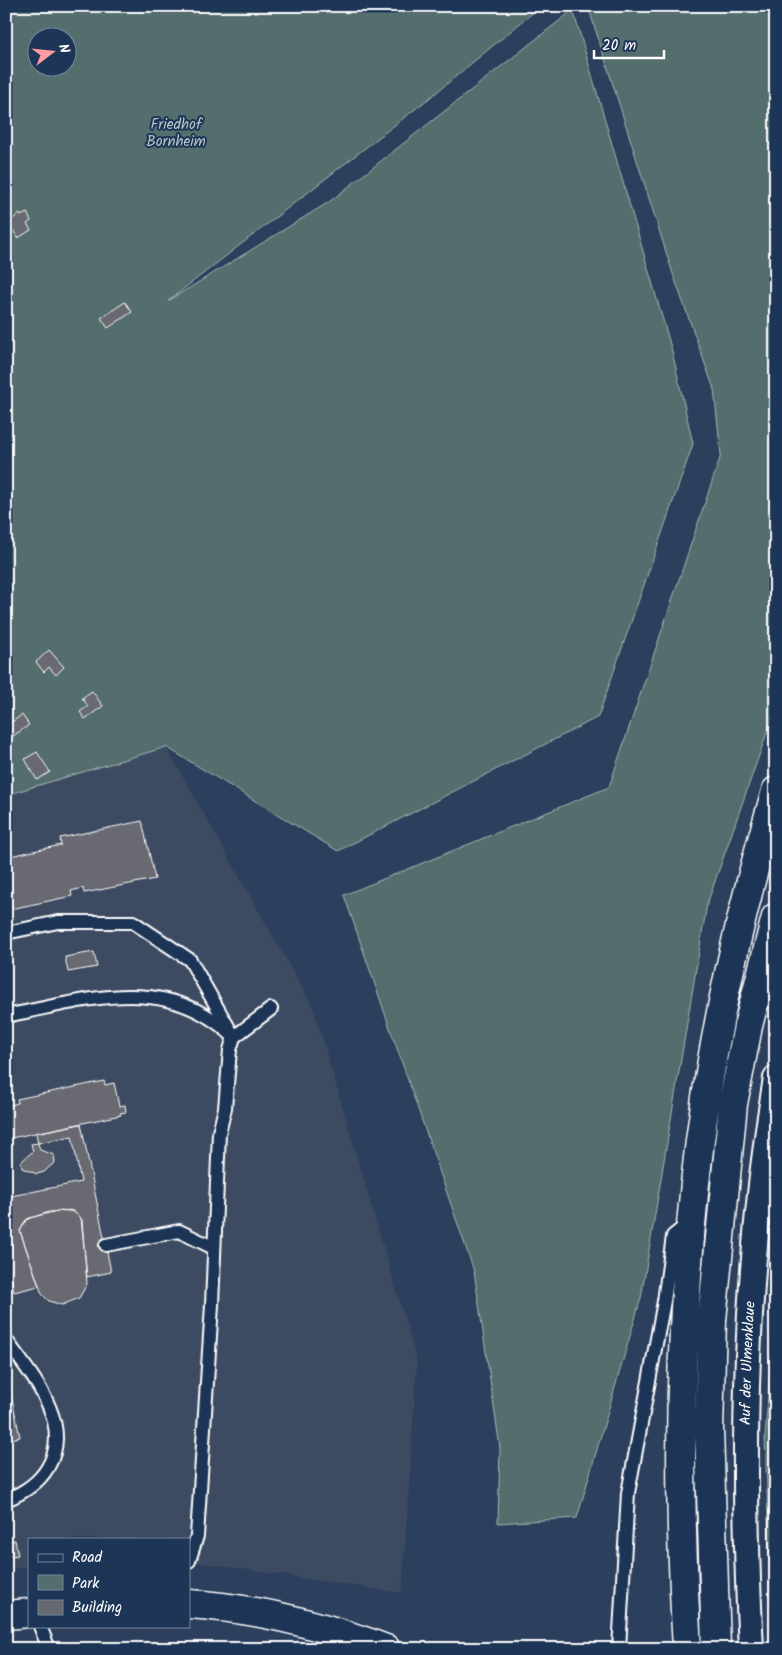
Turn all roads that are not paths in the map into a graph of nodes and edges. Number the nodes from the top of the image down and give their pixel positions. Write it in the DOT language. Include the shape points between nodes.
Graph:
graph roads {
  1 [pos="776,791"];
  2 [pos="776,917"];
  3 [pos="6,933"];
  4 [pos="271,1009"];
  5 [pos="6,1016"];
  6 [pos="234,1037"];
  7 [pos="776,1078"];
  8 [pos="693,1219"];
  9 [pos="106,1246"];
  10 [pos="214,1248"];
  11 [pos="6,1340"];
  12 [pos="6,1500"];
  13 [pos="190,1558"];
  14 [pos="190,1604"];
  15 [pos="28,1613"];
  16 [pos="6,1616"];
  17 [pos="41,1628"];
  18 [pos="49,1649"];
  19 [pos="386,1649"];
  20 [pos="619,1649"];
  21 [pos="687,1649"];
  22 [pos="716,1649"];
  23 [pos="751,1649"];
  1 -- 8 [label="main road" via="740,922 723,1002 706,1097"];
  2 -- 22 [label="main road" via="748,1026 733,1104 712,1320 709,1438"];
  3 -- 6 [label="lane" via="58,922 133,922 190,960"];
  4 -- 6 [label="lane"];
  5 -- 6 [label="lane" via="110,995 135,995 161,999 207,1014"];
  6 -- 10 [label="lane" via="219,1133"];
  7 -- 23 [label="street, Auf der Ulmenklaue" via="765,1142 748,1321 745,1412"];
  8 -- 20 [label="lane" via="673,1236 634,1457 628,1493"];
  8 -- 21 [label="main road" via="684,1315 680,1453"];
  9 -- 10 [label="lane" via="179,1230"];
  10 -- 13 [label="lane" via="197,1536"];
  11 -- 12 [label="lane" via="52,1412 58,1444 43,1476 31,1487"];
  14 -- 19 [label="main road" via="242,1608 280,1616"];
  15 -- 16 [label="main road"];
  17 -- 18 [label="lane"];
}
